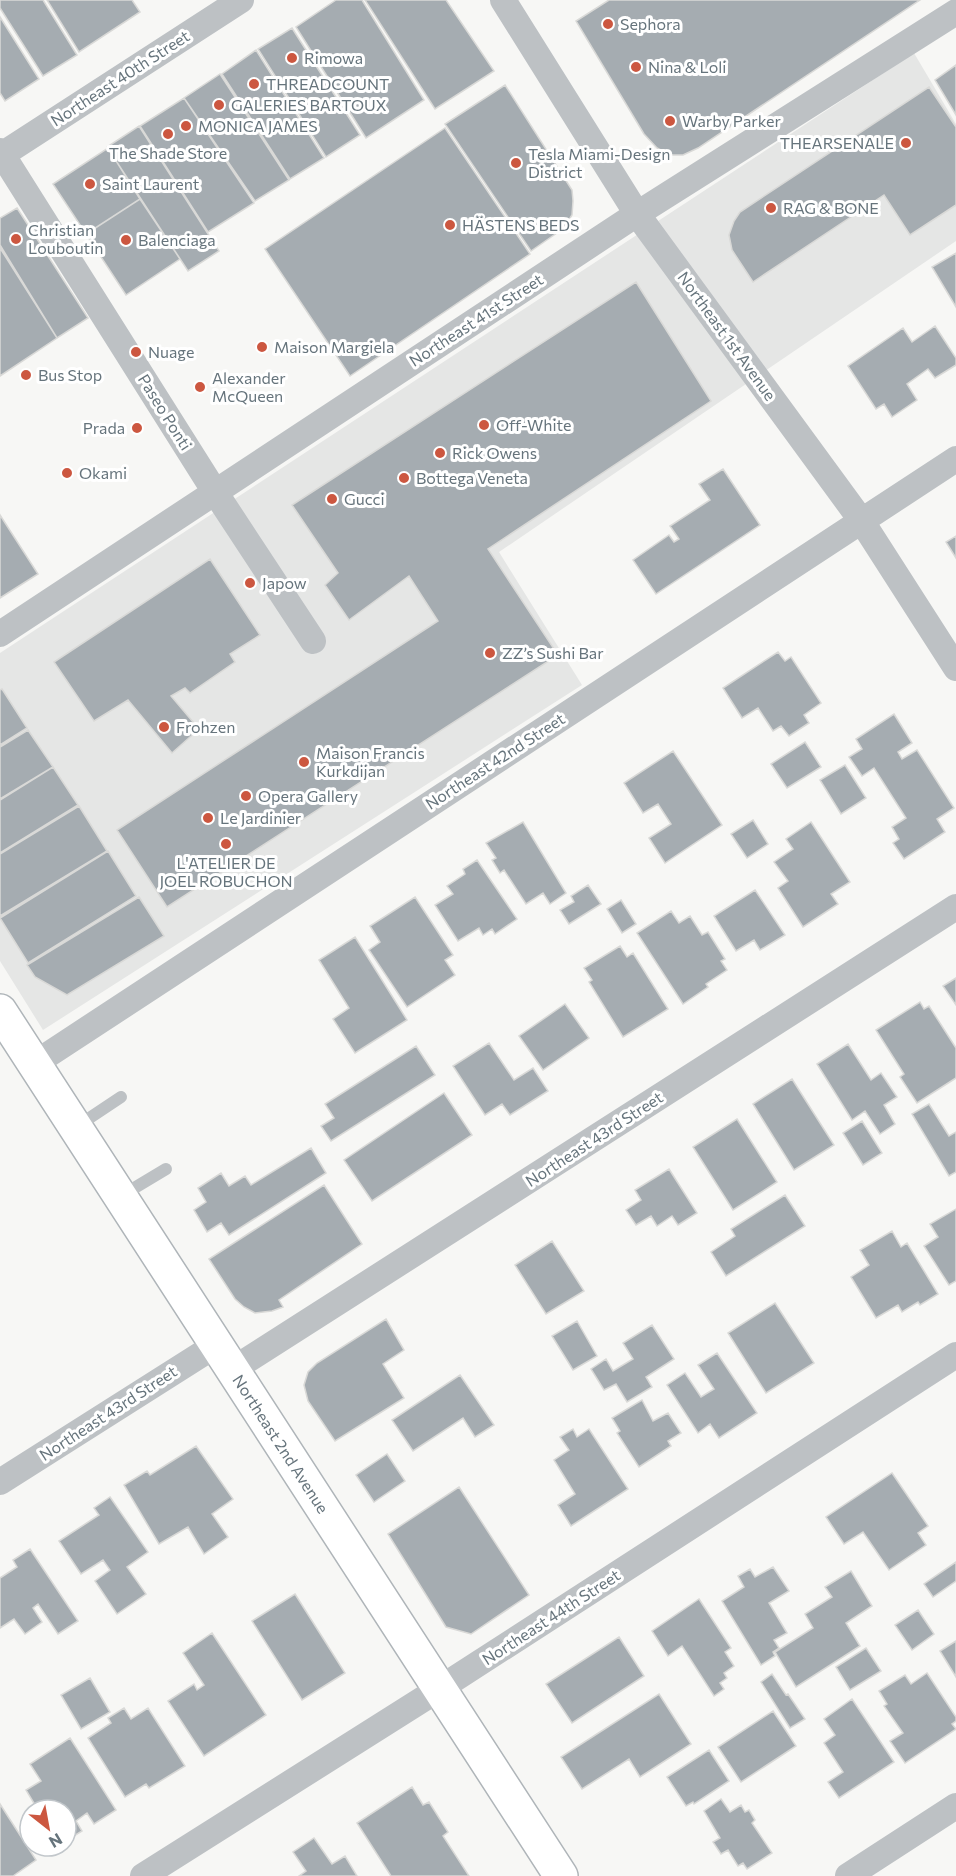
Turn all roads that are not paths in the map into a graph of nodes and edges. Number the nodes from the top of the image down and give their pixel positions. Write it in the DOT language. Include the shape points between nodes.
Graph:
graph roads {
  1 [pos="241,0"];
  2 [pos="503,0"];
  3 [pos="956,12"];
  4 [pos="1,154"];
  5 [pos="637,214"];
  6 [pos="956,459"];
  7 [pos="215,492"];
  8 [pos="861,520"];
  9 [pos="0,634"];
  10 [pos="313,641"];
  11 [pos="956,668"];
  12 [pos="956,907"];
  13 [pos="0,1011"];
  14 [pos="34,1064"];
  15 [pos="121,1097"];
  16 [pos="75,1127"];
  17 [pos="166,1168"];
  18 [pos="120,1197"];
  19 [pos="956,1355"];
  20 [pos="224,1358"];
  21 [pos="0,1482"];
  22 [pos="440,1689"];
  23 [pos="956,1806"];
  24 [pos="143,1876"];
  25 [pos="561,1876"];
  26 [pos="848,1876"];
  1 -- 4 [label="street, Northeast 40th Street"];
  2 -- 5 [label="street, Northeast 1st Avenue"];
  3 -- 5 [label="street, Northeast 41st Street"];
  4 -- 7 [label="street, Paseo Ponti"];
  5 -- 7 [label="street, Northeast 41st Street"];
  5 -- 8 [label="street, Northeast 1st Avenue"];
  6 -- 8 [label="street, Northeast 42nd Street"];
  7 -- 9 [label="street, Northeast 41st Street"];
  7 -- 10 [label="street, Paseo Ponti"];
  8 -- 11 [label="street, Northeast 1st Avenue"];
  8 -- 14 [label="street, Northeast 42nd Street"];
  12 -- 20 [label="street, Northeast 43rd Street"];
  13 -- 14 [label="main road, Northeast 2nd Avenue"];
  14 -- 16 [label="main road, Northeast 2nd Avenue"];
  15 -- 16 [label="lane"];
  16 -- 18 [label="main road, Northeast 2nd Avenue"];
  17 -- 18 [label="lane"];
  18 -- 20 [label="main road, Northeast 2nd Avenue"];
  19 -- 22 [label="street, Northeast 44th Street"];
  20 -- 21 [label="street, Northeast 43rd Street"];
  20 -- 22 [label="main road, Northeast 2nd Avenue"];
  22 -- 24 [label="street, Northeast 44th Street"];
  22 -- 25 [label="main road, Northeast 2nd Avenue"];
  23 -- 26 [label="street"];
}
